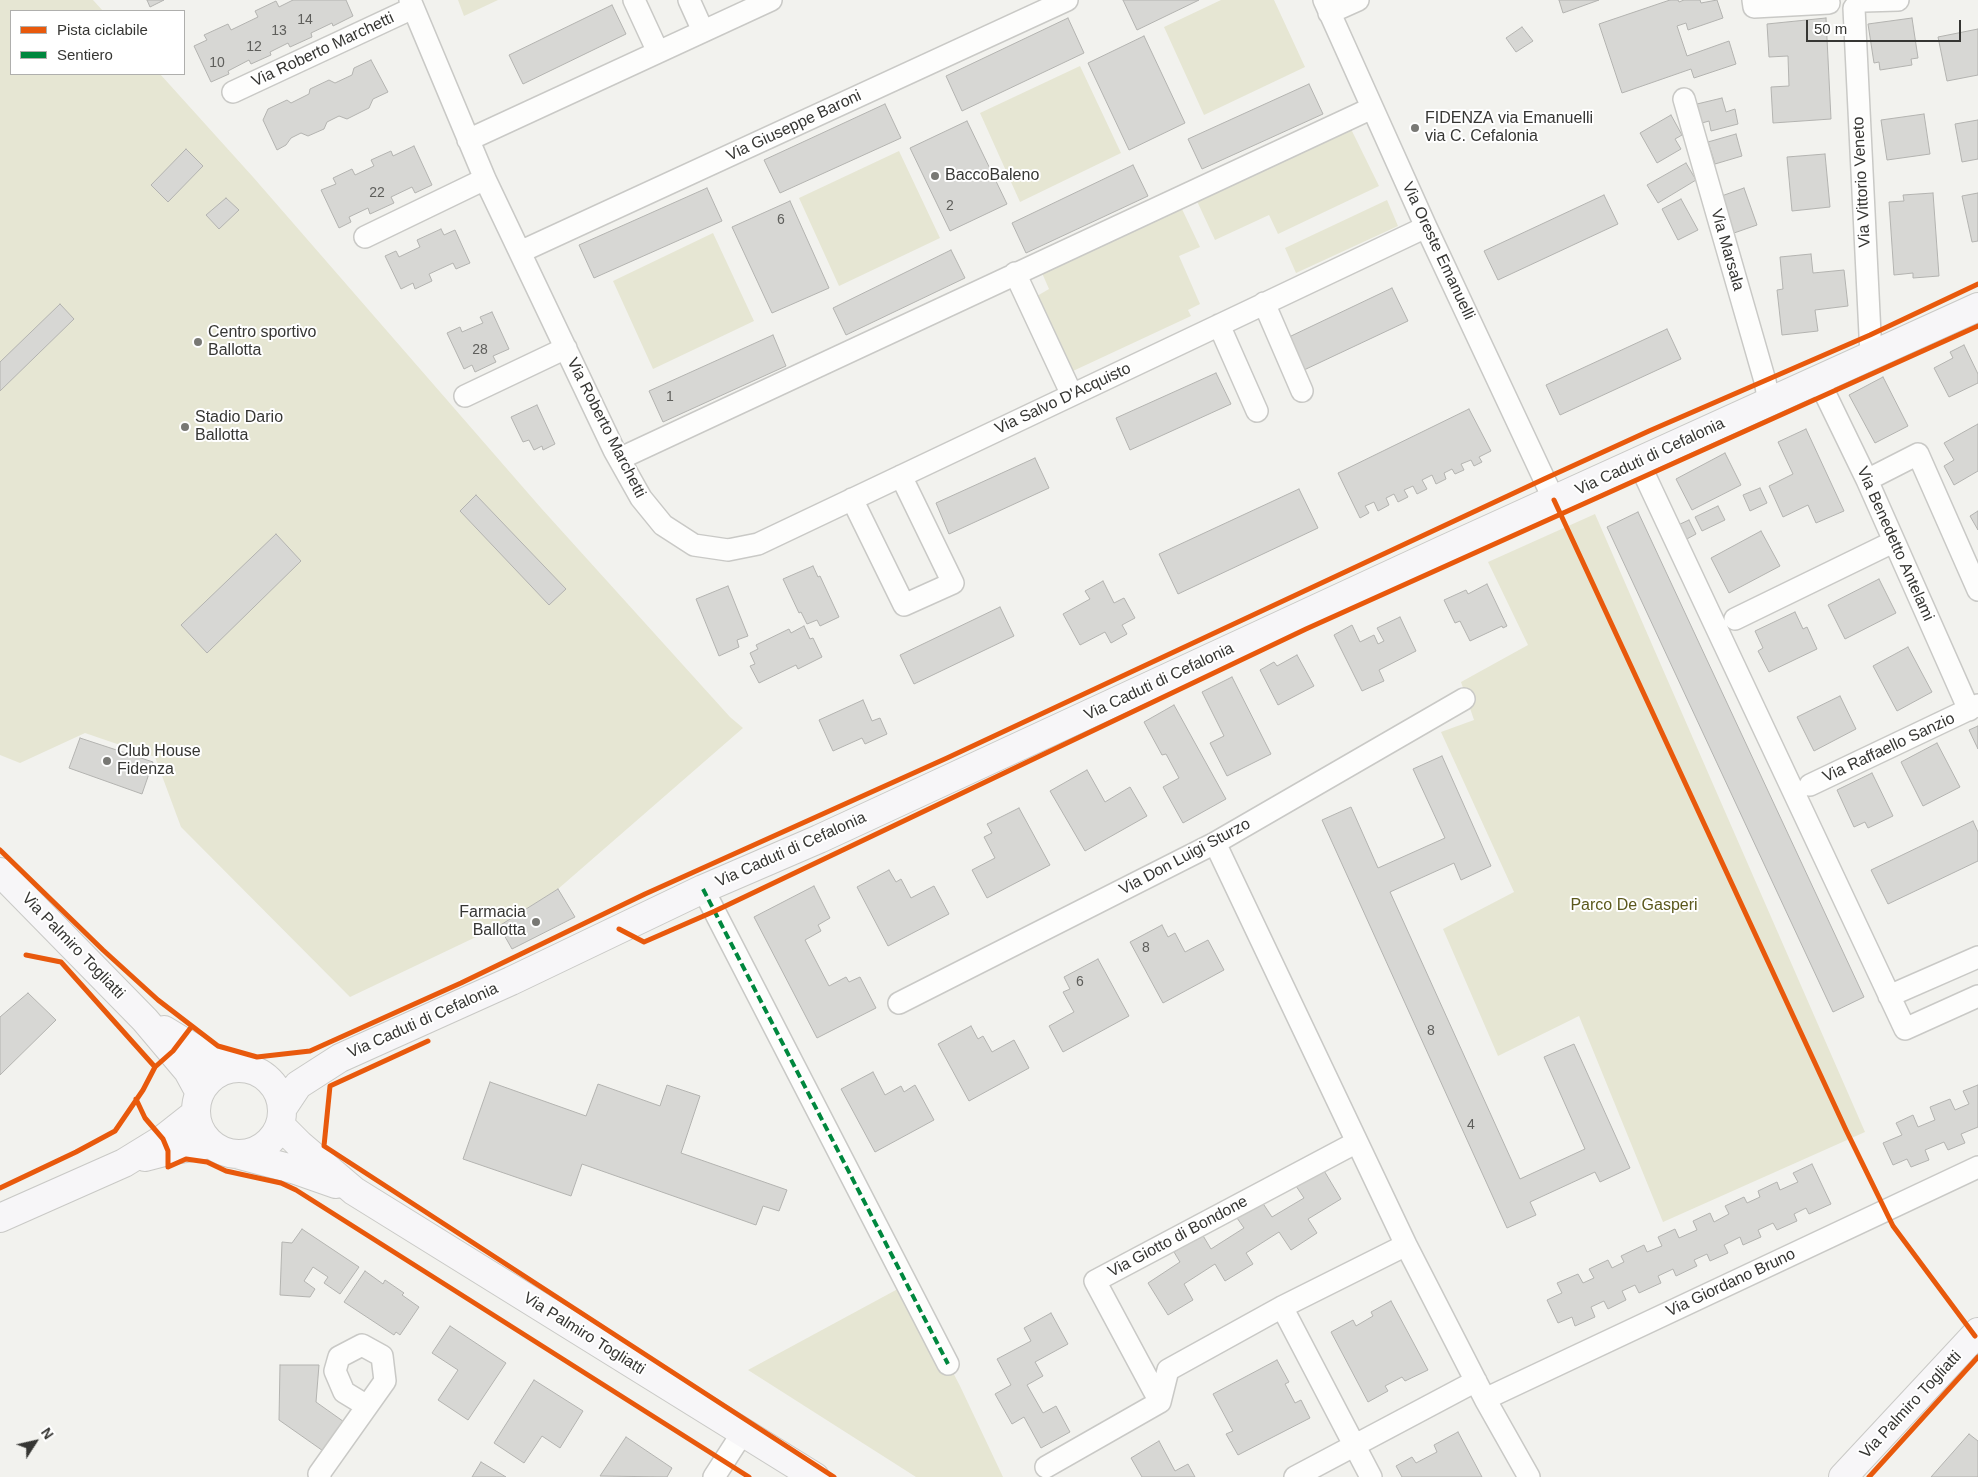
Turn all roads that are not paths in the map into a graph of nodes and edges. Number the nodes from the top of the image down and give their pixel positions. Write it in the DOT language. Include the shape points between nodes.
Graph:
graph roads {
  1 [pos="634,0"];
  2 [pos="689,0"];
  3 [pos="771,0"];
  4 [pos="1067,0"];
  5 [pos="1358,0"];
  6 [pos="1898,0"];
  7 [pos="1828,1"];
  8 [pos="1861,3"];
  9 [pos="411,4"];
  10 [pos="1754,4"];
  11 [pos="1327,6"];
  12 [pos="704,31"];
  13 [pos="658,52"];
  14 [pos="233,92"];
  15 [pos="1684,99"];
  16 [pos="1372,108"];
  17 [pos="468,140"];
  18 [pos="485,179"];
  19 [pos="1426,226"];
  20 [pos="365,238"];
  21 [pos="520,252"];
  22 [pos="1015,273"];
  23 [pos="1264,303"];
  24 [pos="1978,307"];
  25 [pos="1219,325"];
  26 [pos="566,348"];
  27 [pos="1871,355"];
  28 [pos="1818,379"];
  29 [pos="1302,391"];
  30 [pos="1072,395"];
  31 [pos="465,396"];
  32 [pos="1769,402"];
  33 [pos="1257,411"];
  34 [pos="619,458"];
  35 [pos="1638,462"];
  36 [pos="901,476"];
  37 [pos="1866,480"];
  38 [pos="852,499"];
  39 [pos="1554,500"];
  40 [pos="1893,542"];
  41 [pos="694,545"];
  42 [pos="1978,590"];
  43 [pos="1735,618"];
  44 [pos="1464,699"];
  45 [pos="1973,708"];
  46 [pos="1810,785"];
  47 [pos="1215,843"];
  48 [pos="0,872"];
  49 [pos="703,889"];
  50 [pos="1978,957"];
  51 [pos="1889,996"];
  52 [pos="1978,996"];
  53 [pos="899,1003"];
  54 [pos="145,1020"];
  55 [pos="340,1058"];
  56 [pos="247,1070"];
  57 [pos="198,1103"];
  58 [pos="281,1117"];
  59 [pos="1357,1142"];
  60 [pos="211,1144"];
  61 [pos="240,1154"];
  62 [pos="124,1163"];
  63 [pos="1978,1167"];
  64 [pos="354,1191"];
  65 [pos="0,1218"];
  66 [pos="1406,1245"];
  67 [pos="1282,1307"];
  68 [pos="1978,1332"];
  69 [pos="948,1364"];
  70 [pos="1481,1390"];
  71 [pos="1160,1402"];
  72 [pos="367,1406"];
  73 [pos="742,1432"];
  74 [pos="1354,1445"];
  75 [pos="1046,1467"];
  76 [pos="320,1477"];
  77 [pos="714,1477"];
  78 [pos="815,1477"];
  79 [pos="1295,1477"];
  80 [pos="1371,1477"];
  81 [pos="1529,1477"];
  82 [pos="1844,1477"];
  1 -- 13 [label="street"];
  2 -- 12 [label="street"];
  3 -- 12 [label="street"];
  4 -- 21 [label="street, Via Giuseppe Baroni"];
  5 -- 11 [label="street"];
  6 -- 8 [label="street"];
  7 -- 8 [label="street" via="1840,9"];
  7 -- 10 [label="street"];
  8 -- 27 [label="street, Via Vittorio Veneto"];
  9 -- 14 [label="street, Via Roberto Marchetti"];
  9 -- 17 [label="street, Via Roberto Marchetti"];
  11 -- 16 [label="street, Via Oreste Emanuelli"];
  12 -- 13 [label="street"];
  13 -- 17 [label="street"];
  15 -- 32 [label="street, Via Marsala"];
  16 -- 19 [label="street, Via Oreste Emanuelli"];
  16 -- 22 [label="street"];
  17 -- 18 [label="street, Via Roberto Marchetti"];
  18 -- 20 [label="street"];
  18 -- 21 [label="street, Via Roberto Marchetti"];
  19 -- 23 [label="street, Via Salvo D'Acquisto"];
  19 -- 39 [label="street, Via Oreste Emanuelli"];
  21 -- 26 [label="street, Via Roberto Marchetti"];
  22 -- 30 [label="street"];
  22 -- 34 [label="street"];
  23 -- 25 [label="street, Via Salvo D'Acquisto"];
  23 -- 29 [label="street"];
  24 -- 27 [label="street, Via Caduti di Cefalonia"];
  25 -- 30 [label="street, Via Salvo D'Acquisto"];
  25 -- 33 [label="street"];
  26 -- 31 [label="street, Via Roberto Marchetti"];
  26 -- 34 [label="street, Via Roberto Marchetti"];
  27 -- 28 [label="street, Via Caduti di Cefalonia"];
  28 -- 32 [label="street, Via Caduti di Cefalonia"];
  28 -- 37 [label="street, Via Benedetto Antelami"];
  30 -- 36 [label="street, Via Salvo D'Acquisto"];
  32 -- 35 [label="street, Via Caduti di Cefalonia"];
  34 -- 41 [label="street, Via Roberto Marchetti" via="641,498 663,525"];
  35 -- 39 [label="street, Via Caduti di Cefalonia"];
  35 -- 51 [label="street"];
  36 -- 38 [label="street, Via Salvo D'Acquisto"];
  36 -- 38 [label="street" via="954,583 904,605"];
  37 -- 40 [label="street, Via Benedetto Antelami"];
  37 -- 42 [label="street" via="1918,454"];
  38 -- 41 [label="street, Via Salvo D'Acquisto" via="758,544 728,550"];
  39 -- 49 [label="street, Via Caduti di Cefalonia"];
  40 -- 43 [label="street"];
  40 -- 45 [label="street, Via Benedetto Antelami"];
  44 -- 47 [label="street, Via Don Luigi Sturzo"];
  45 -- 46 [label="street, Via Raffaello Sanzio"];
  47 -- 53 [label="street, Via Don Luigi Sturzo"];
  47 -- 59 [label="street"];
  48 -- 54 [label="street, Via Palmiro Togliatti"];
  49 -- 55 [label="street, Via Caduti di Cefalonia"];
  49 -- 69 [label="street"];
  50 -- 51 [label="street"];
  51 -- 52 [label="street" via="1904,1030"];
  54 -- 56 [label="street, Via Palmiro Togliatti" via="207,1056"];
  54 -- 57 [label="street, Via Palmiro Togliatti" via="188,1071"];
  55 -- 56 [label="street, Via Caduti di Cefalonia" via="288,1070"];
  55 -- 58 [label="street, Via Caduti di Cefalonia" via="298,1085"];
  56 -- 57 [label="street" via="225,1070 215,1075 206,1083"];
  56 -- 58 [label="street, Via Palmiro Togliatti" via="267,1078 275,1087 280,1097"];
  57 -- 60 [label="street, Via Palmiro Togliatti" via="198,1124"];
  57 -- 62 [label="street" via="163,1139"];
  58 -- 61 [label="street" via="274,1137 265,1146"];
  58 -- 64 [label="street, Via Palmiro Togliatti" via="300,1145"];
  59 -- 66 [label="street"];
  59 -- 71 [label="street, Via Giotto di Bondone" via="1094,1281"];
  60 -- 61 [label="street, Via Palmiro Togliatti" via="229,1154"];
  60 -- 62 [label="street"];
  61 -- 64 [label="street, Via Palmiro Togliatti"];
  62 -- 65 [label="street"];
  63 -- 70 [label="street, Via Giordano Bruno"];
  64 -- 73 [label="street, Via Palmiro Togliatti"];
  66 -- 67 [label="street"];
  66 -- 70 [label="street"];
  67 -- 71 [label="street" via="1168,1370"];
  67 -- 74 [label="street"];
  68 -- 82 [label="street, Via Palmiro Togliatti"];
  70 -- 74 [label="street"];
  70 -- 81 [label="street"];
  71 -- 75 [label="street"];
  72 -- 76 [label="street"];
  73 -- 77 [label="street"];
  73 -- 78 [label="street, Via Palmiro Togliatti"];
  74 -- 79 [label="street"];
  74 -- 80 [label="street"];
}
